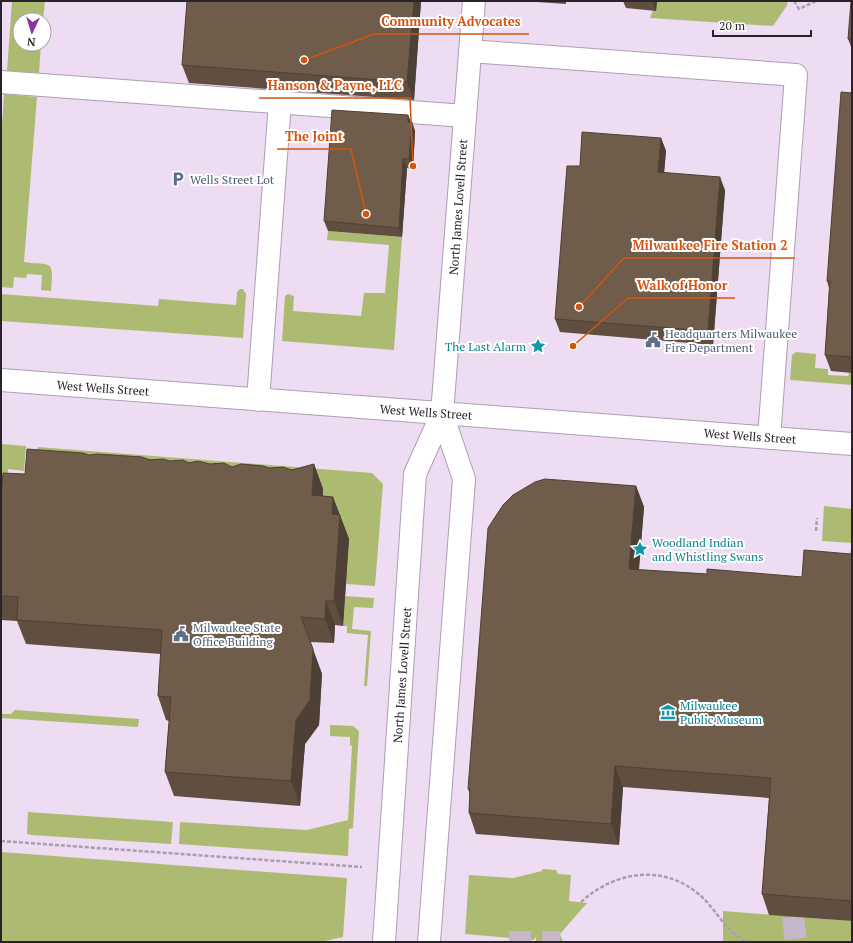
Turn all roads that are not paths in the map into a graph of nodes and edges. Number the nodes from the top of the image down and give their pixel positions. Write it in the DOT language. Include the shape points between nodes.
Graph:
graph roads {
  1 [pos="474,1"];
  2 [pos="470,51"];
  3 [pos="1,82"];
  4 [pos="280,102"];
  5 [pos="465,116"];
  6 [pos="1,380"];
  7 [pos="258,400"];
  8 [pos="442,414"];
  9 [pos="769,438"];
  10 [pos="852,444"];
  11 [pos="384,942"];
  12 [pos="429,942"];
  1 -- 2 [label="street, North James Lovell Street"];
  2 -- 5 [label="street, North James Lovell Street"];
  2 -- 9 [label="street" via="796,75"];
  3 -- 4 [label="street"];
  4 -- 5 [label="street"];
  4 -- 7 [label="street"];
  5 -- 8 [label="street, North James Lovell Street"];
  6 -- 7 [label="street, West Wells Street"];
  7 -- 8 [label="street, West Wells Street"];
  8 -- 9 [label="street, West Wells Street"];
  8 -- 11 [label="street, North James Lovell Street" via="415,474"];
  8 -- 12 [label="street, North James Lovell Street" via="464,480"];
  9 -- 10 [label="street, West Wells Street"];
}
